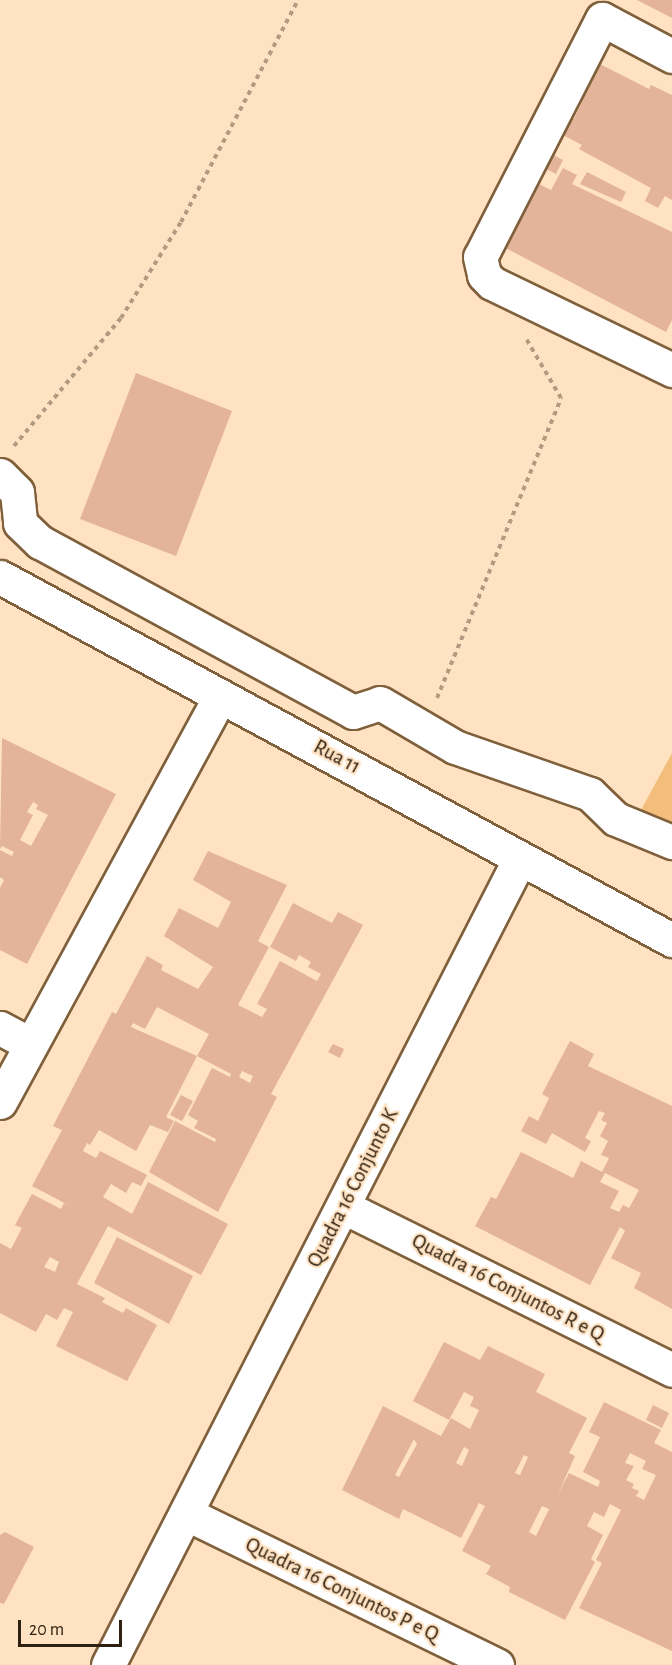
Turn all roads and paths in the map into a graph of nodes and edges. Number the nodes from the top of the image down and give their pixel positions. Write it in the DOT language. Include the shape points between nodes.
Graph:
graph roads {
  1 [pos="298,0"];
  2 [pos="672,56"];
  3 [pos="520,331"];
  4 [pos="672,370"];
  5 [pos="4,464"];
  6 [pos="0,577"];
  7 [pos="220,696"];
  8 [pos="424,729"];
  9 [pos="672,842"];
  10 [pos="519,860"];
  11 [pos="672,940"];
  12 [pos="0,1028"];
  13 [pos="30,1044"];
  14 [pos="0,1102"];
  15 [pos="344,1207"];
  16 [pos="672,1370"];
  17 [pos="187,1514"];
  18 [pos="108,1665"];
  19 [pos="497,1665"];
  1 -- 5 [label="path" via="181,222 121,318"];
  2 -- 4 [label="street" via="602,20 480,257 484,275 492,283"];
  3 -- 8 [label="path" via="561,398"];
  5 -- 8 [label="street" via="17,492 20,523 40,542 353,712 380,703"];
  6 -- 7 [label="street, Rua 11"];
  7 -- 10 [label="street, Rua 11" via="399,789"];
  7 -- 13 [label="street"];
  8 -- 9 [label="street" via="455,747 590,794 616,819"];
  10 -- 11 [label="street, Rua 11"];
  10 -- 15 [label="street, Quadra 16 Conjunto K"];
  12 -- 13 [label="street"];
  13 -- 14 [label="street"];
  15 -- 16 [label="street, Quadra 16 Conjuntos R e Q"];
  15 -- 17 [label="street, Quadra 16 Conjunto K"];
  17 -- 18 [label="street, Quadra 16 Conjunto K"];
  17 -- 19 [label="street, Quadra 16 Conjuntos P e Q"];
}
